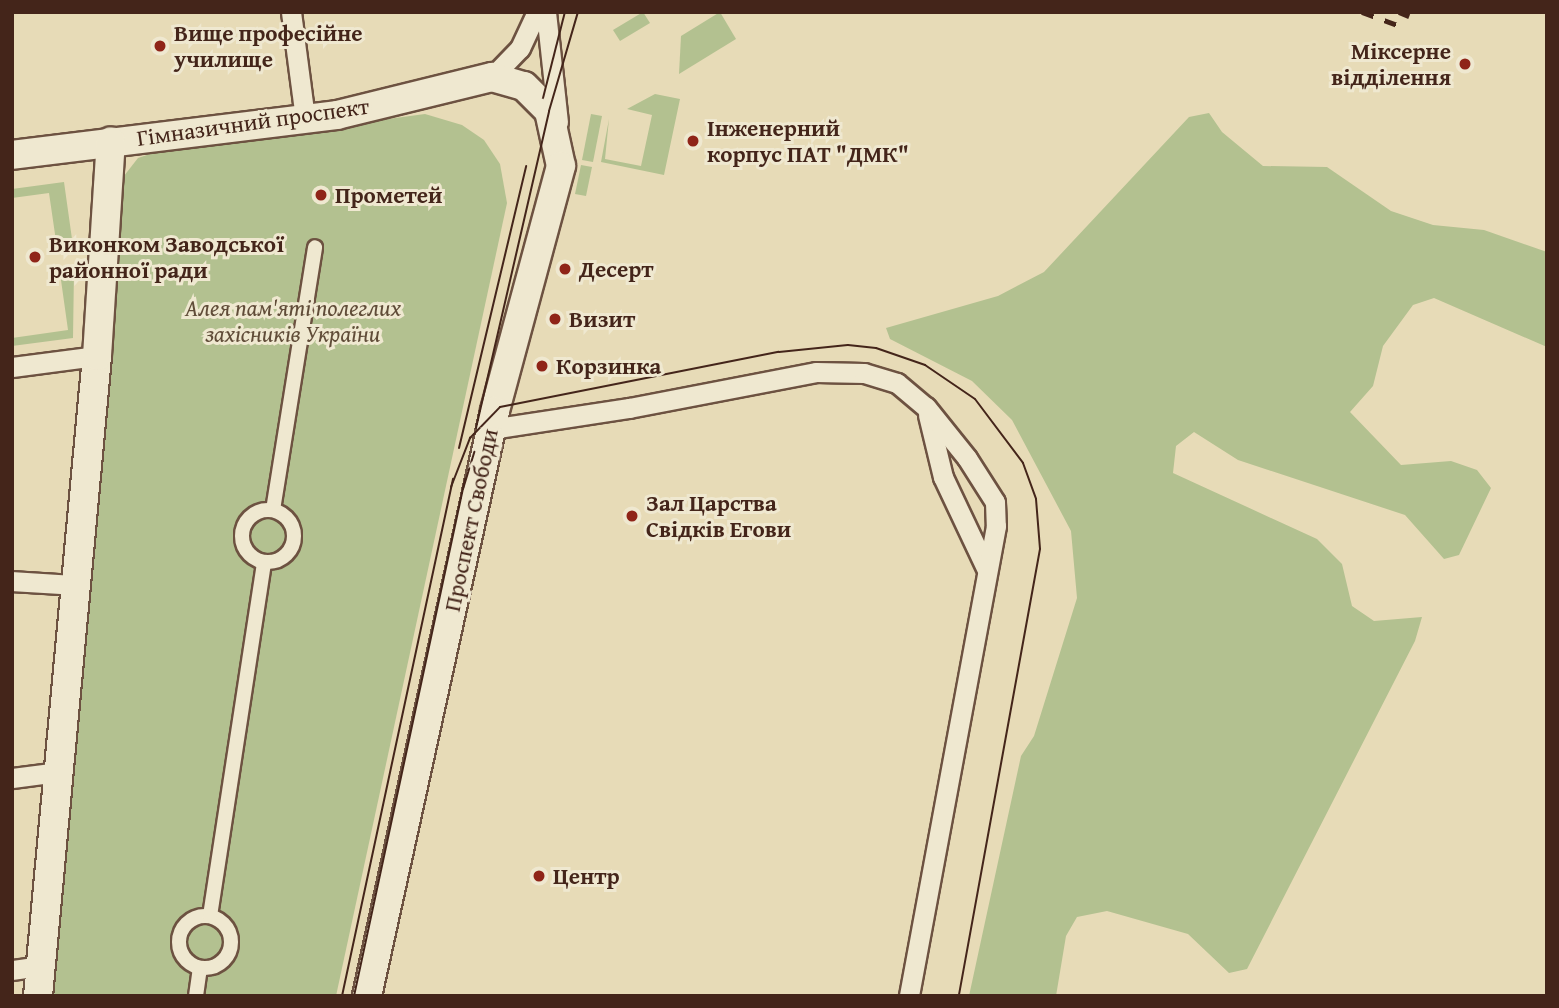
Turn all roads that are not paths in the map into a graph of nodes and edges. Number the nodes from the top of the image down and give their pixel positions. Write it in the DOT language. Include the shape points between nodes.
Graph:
graph roads {
  1 [pos="291,12"];
  2 [pos="537,12"];
  3 [pos="546,12"];
  4 [pos="548,46"];
  5 [pos="492,77"];
  6 [pos="305,119"];
  7 [pos="111,141"];
  8 [pos="12,155"];
  9 [pos="561,166"];
  10 [pos="315,247"];
  11 [pos="97,356"];
  12 [pos="12,367"];
  13 [pos="926,407"];
  14 [pos="491,429"];
  15 [pos="273,510"];
  16 [pos="264,562"];
  17 [pos="987,570"];
  18 [pos="12,580"];
  19 [pos="76,585"];
  20 [pos="58,772"];
  21 [pos="12,778"];
  22 [pos="210,916"];
  23 [pos="41,966"];
  24 [pos="200,968"];
  25 [pos="12,970"];
  26 [pos="38,996"];
  27 [pos="196,996"];
  28 [pos="367,996"];
  29 [pos="909,996"];
  1 -- 6 [label="street"];
  2 -- 5 [label="street" via="520,48"];
  3 -- 4 [label="street, Проспект Свободи"];
  4 -- 5 [label="street"];
  4 -- 9 [label="street, Проспект Свободи"];
  5 -- 6 [label="main road, Гімназичний проспект"];
  5 -- 9 [label="main road" via="510,79 542,100"];
  6 -- 7 [label="main road, Гімназичний проспект"];
  7 -- 8 [label="main road, Гімназичний проспект"];
  7 -- 11 [label="main road"];
  9 -- 14 [label="main road, Проспект Свободи"];
  10 -- 15 [label="street"];
  11 -- 12 [label="street"];
  11 -- 19 [label="main road"];
  13 -- 14 [label="street" via="897,383 864,373 816,372"];
  13 -- 17 [label="street" via="943,477"];
  13 -- 17 [label="street" via="995,502 996,526"];
  14 -- 28 [label="main road, Проспект Свободи"];
  15 -- 16 [label="street" via="290,521 294,541 283,558"];
  15 -- 16 [label="street" via="253,514 242,532 246,551"];
  16 -- 22 [label="street"];
  17 -- 29 [label="street"];
  18 -- 19 [label="street"];
  19 -- 20 [label="main road"];
  20 -- 21 [label="street"];
  20 -- 23 [label="main road"];
  22 -- 24 [label="street" via="227,927 231,947 220,964"];
  22 -- 24 [label="street" via="190,920 179,937 183,957"];
  23 -- 25 [label="street"];
  23 -- 26 [label="main road"];
  24 -- 27 [label="street"];
}
